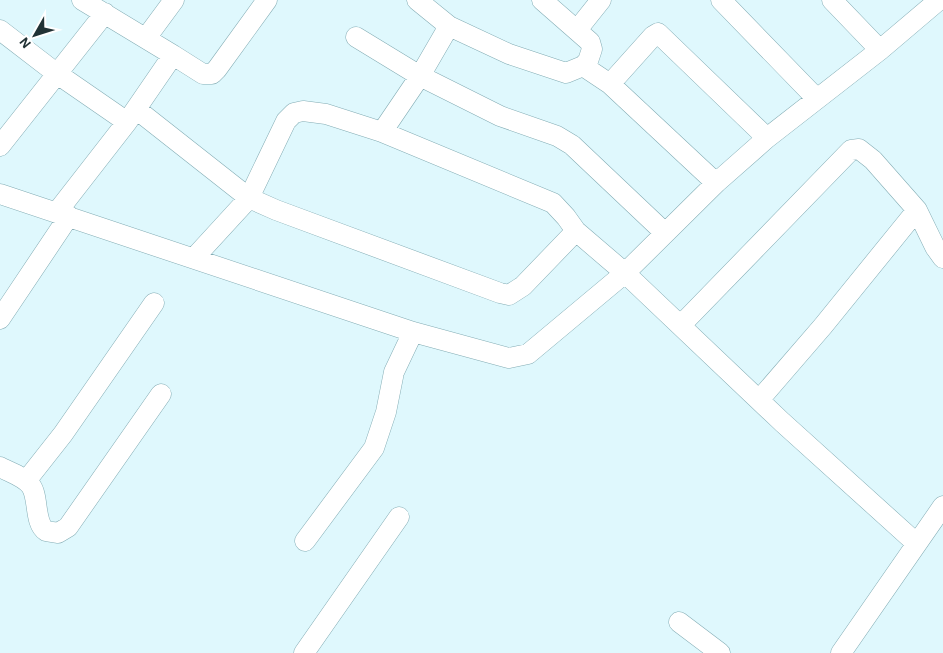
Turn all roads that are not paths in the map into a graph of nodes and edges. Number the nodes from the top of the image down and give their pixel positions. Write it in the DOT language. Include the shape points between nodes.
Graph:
graph roads {
  1 [pos="83,0"];
  2 [pos="174,0"];
  3 [pos="266,0"];
  4 [pos="417,0"];
  5 [pos="542,0"];
  6 [pos="601,0"];
  7 [pos="721,0"];
  8 [pos="832,0"];
  9 [pos="939,0"];
  10 [pos="105,13"];
  11 [pos="449,26"];
  12 [pos="0,30"];
  13 [pos="577,30"];
  14 [pos="356,37"];
  15 [pos="146,38"];
  16 [pos="880,50"];
  17 [pos="173,55"];
  18 [pos="583,66"];
  19 [pos="56,73"];
  20 [pos="420,76"];
  21 [pos="610,84"];
  22 [pos="817,98"];
  23 [pos="132,116"];
  24 [pos="382,132"];
  25 [pos="767,138"];
  26 [pos="0,146"];
  27 [pos="716,183"];
  28 [pos="0,194"];
  29 [pos="249,198"];
  30 [pos="916,210"];
  31 [pos="63,214"];
  32 [pos="576,231"];
  33 [pos="665,233"];
  34 [pos="194,258"];
  35 [pos="943,258"];
  36 [pos="625,273"];
  37 [pos="154,302"];
  38 [pos="0,319"];
  39 [pos="681,325"];
  40 [pos="413,332"];
  41 [pos="161,394"];
  42 [pos="760,399"];
  43 [pos="0,467"];
  44 [pos="26,481"];
  45 [pos="940,516"];
  46 [pos="399,517"];
  47 [pos="305,541"];
  48 [pos="916,543"];
  49 [pos="679,622"];
  50 [pos="304,653"];
  51 [pos="720,653"];
  52 [pos="841,653"];
  1 -- 10 [label="street"];
  2 -- 15 [label="street"];
  3 -- 17 [label="street" via="212,74 203,74"];
  4 -- 11 [label="street"];
  5 -- 13 [label="street"];
  6 -- 13 [label="street"];
  7 -- 22 [label="street"];
  8 -- 16 [label="street"];
  9 -- 16 [label="street"];
  10 -- 15 [label="street"];
  10 -- 19 [label="street"];
  11 -- 18 [label="street" via="509,54 566,73"];
  11 -- 20 [label="street"];
  12 -- 19 [label="street"];
  13 -- 18 [label="street" via="590,42 592,49"];
  14 -- 20 [label="street"];
  15 -- 17 [label="street"];
  16 -- 22 [label="street"];
  17 -- 23 [label="street"];
  18 -- 21 [label="street"];
  19 -- 23 [label="street"];
  19 -- 26 [label="street"];
  20 -- 24 [label="street"];
  20 -- 33 [label="street" via="500,116 557,136 572,145"];
  21 -- 25 [label="street" via="658,33"];
  21 -- 27 [label="street"];
  22 -- 25 [label="street"];
  23 -- 29 [label="street"];
  23 -- 31 [label="street"];
  24 -- 29 [label="street" via="326,114 294,113 286,121"];
  24 -- 32 [label="street" via="553,203"];
  25 -- 27 [label="street"];
  27 -- 33 [label="street"];
  28 -- 31 [label="street"];
  29 -- 32 [label="street" via="509,295 523,286"];
  29 -- 34 [label="street"];
  30 -- 35 [label="street"];
  30 -- 39 [label="street" via="873,160 859,149 851,150"];
  30 -- 42 [label="street" via="824,326"];
  31 -- 34 [label="street"];
  31 -- 38 [label="street"];
  32 -- 36 [label="street"];
  33 -- 36 [label="street"];
  34 -- 40 [label="street"];
  36 -- 39 [label="street"];
  36 -- 40 [label="street" via="528,354 509,358"];
  37 -- 44 [label="street" via="63,434"];
  39 -- 42 [label="street"];
  40 -- 47 [label="street" via="394,372 374,448"];
  41 -- 44 [label="street" via="68,527 58,533 46,531 40,524 32,486"];
  42 -- 48 [label="street"];
  43 -- 44 [label="street"];
  45 -- 48 [label="street"];
  46 -- 50 [label="street"];
  48 -- 52 [label="street"];
  49 -- 51 [label="street"];
}
